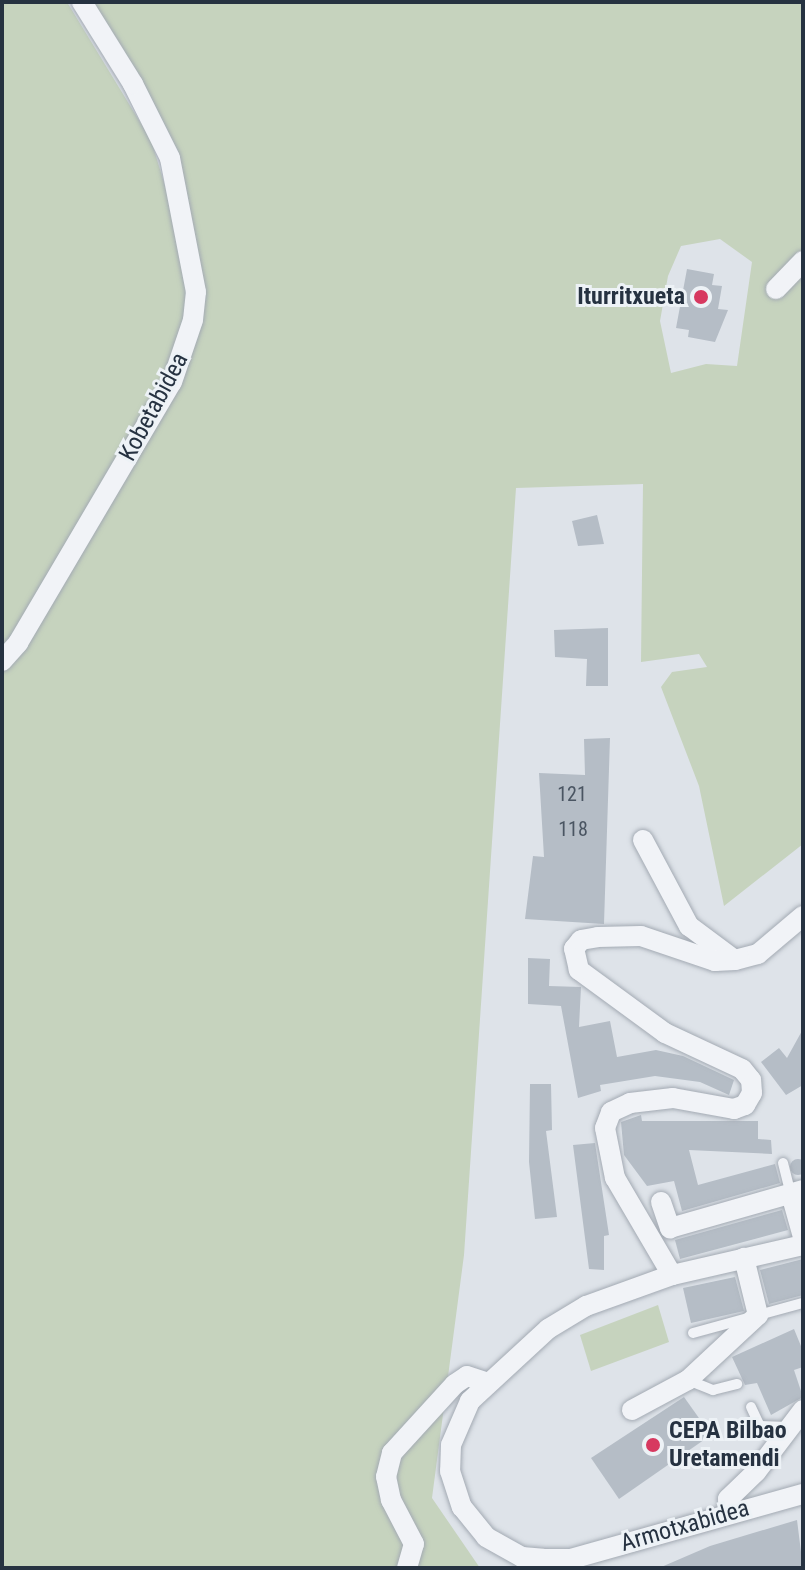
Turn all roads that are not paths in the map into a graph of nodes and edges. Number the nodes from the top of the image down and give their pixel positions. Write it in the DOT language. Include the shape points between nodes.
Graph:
graph roads {
  1 [pos="82,2"];
  2 [pos="803,261"];
  3 [pos="776,289"];
  4 [pos="2,661"];
  5 [pos="643,840"];
  6 [pos="803,916"];
  7 [pos="735,960"];
  8 [pos="783,1163"];
  9 [pos="797,1192"];
  10 [pos="661,1202"];
  11 [pos="803,1237"];
  12 [pos="803,1245"];
  13 [pos="744,1258"];
  14 [pos="672,1275"];
  15 [pos="803,1303"];
  16 [pos="758,1315"];
  17 [pos="693,1333"];
  18 [pos="688,1380"];
  19 [pos="486,1382"];
  20 [pos="737,1384"];
  21 [pos="751,1407"];
  22 [pos="632,1410"];
  23 [pos="803,1410"];
  24 [pos="790,1426"];
  25 [pos="803,1494"];
  26 [pos="730,1512"];
  27 [pos="407,1568"];
  1 -- 4 [label="street, Kobetabidea" via="133,84 170,158 196,292 193,320 172,382 18,643"];
  2 -- 3 [label="street"];
  5 -- 7 [label="street" via="689,926"];
  6 -- 7 [label="street" via="758,954"];
  7 -- 14 [label="street" via="715,961 641,936 581,940 574,949 579,970 665,1033 742,1069 751,1080 752,1093 745,1105 734,1109 673,1098 630,1103 611,1112 605,1128 615,1178"];
  8 -- 9 [label="lane"];
  9 -- 10 [label="street" via="670,1228"];
  9 -- 11 [label="street"];
  12 -- 13 [label="street, Armotxabidea"];
  13 -- 14 [label="street, Armotxabidea"];
  13 -- 16 [label="street"];
  14 -- 19 [label="street, Armotxabidea" via="586,1306 548,1329"];
  15 -- 16 [label="lane"];
  16 -- 17 [label="lane"];
  16 -- 18 [label="street"];
  18 -- 20 [label="lane" via="713,1390"];
  18 -- 22 [label="street"];
  19 -- 26 [label="street, Armotxabidea" via="458,1423 450,1471 462,1507 504,1550 522,1557 571,1559"];
  19 -- 27 [label="street" via="467,1376 455,1384 392,1453 386,1477 391,1500 414,1544"];
  21 -- 24 [label="lane" via="760,1426"];
  23 -- 24 [label="street"];
  24 -- 26 [label="street" via="728,1499"];
  25 -- 26 [label="street, Armotxabidea"];
}
